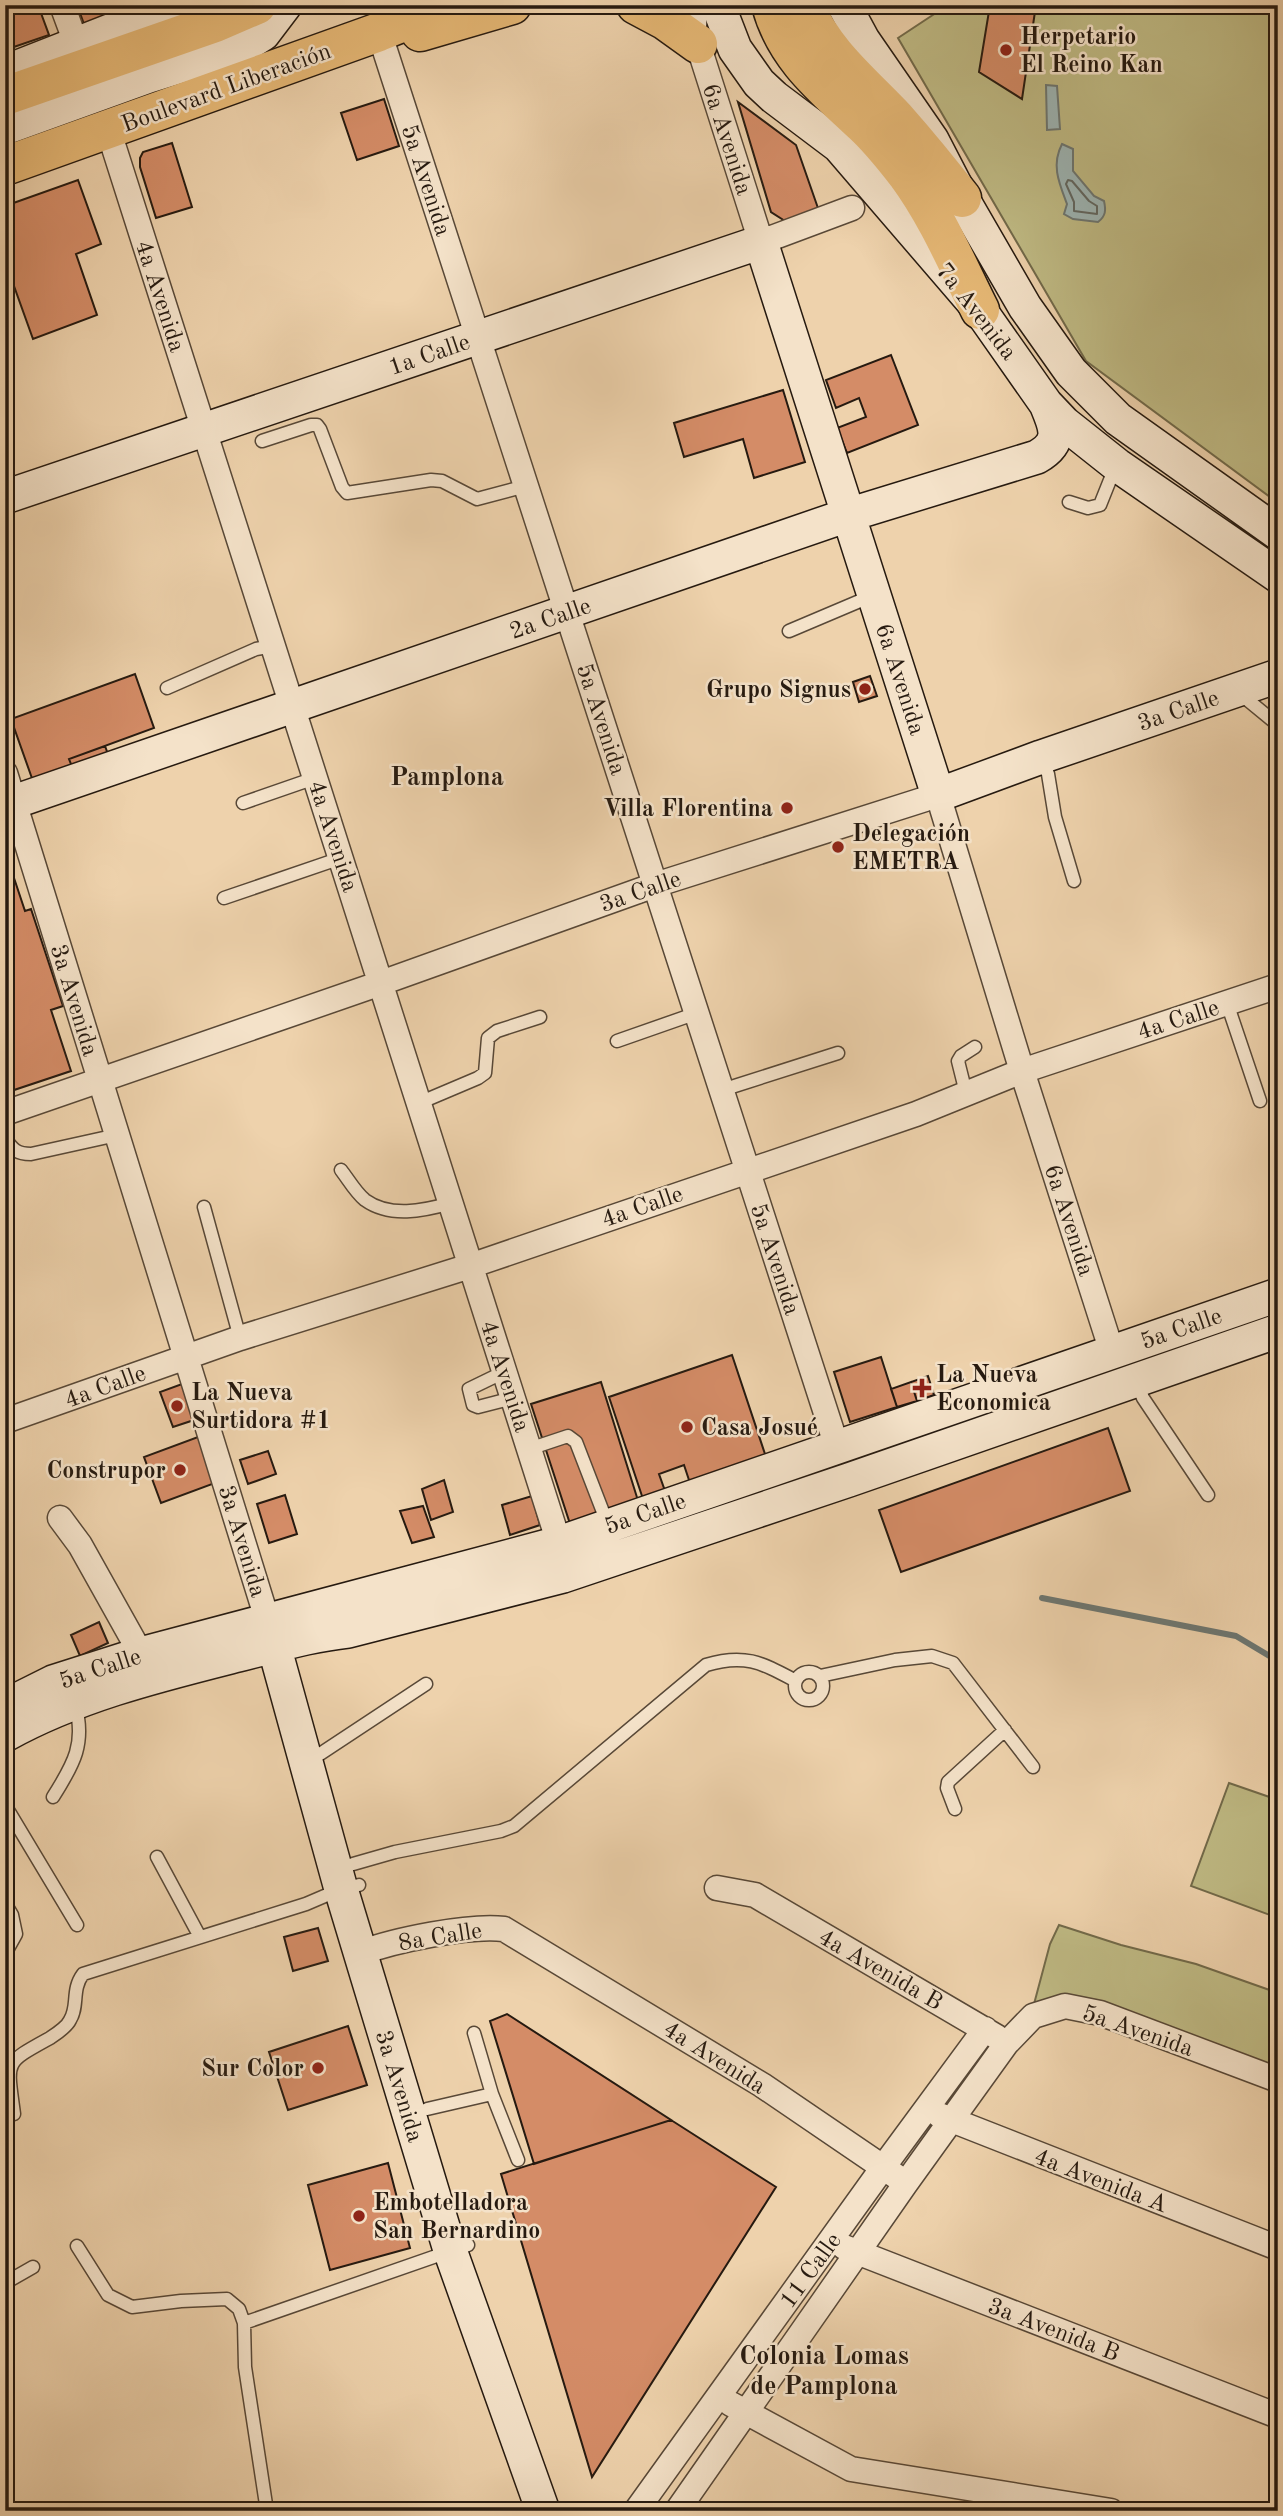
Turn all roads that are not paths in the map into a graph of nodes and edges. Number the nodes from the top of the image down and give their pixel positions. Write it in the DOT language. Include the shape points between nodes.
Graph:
graph roads {
  1 [pos="62,5"];
  2 [pos="176,5"];
  3 [pos="257,5"];
  4 [pos="278,5"];
  5 [pos="285,5"];
  6 [pos="446,5"];
  7 [pos="512,5"];
  8 [pos="636,5"];
  9 [pos="695,5"];
  10 [pos="718,5"];
  11 [pos="771,5"];
  12 [pos="804,5"];
  13 [pos="844,5"];
  14 [pos="215,23"];
  15 [pos="379,32"];
  16 [pos="76,43"];
  17 [pos="698,44"];
  18 [pos="5,72"];
  19 [pos="5,96"];
  20 [pos="5,128"];
  21 [pos="108,129"];
  22 [pos="5,166"];
  23 [pos="962,198"];
  24 [pos="852,208"];
  25 [pos="761,243"];
  26 [pos="980,310"];
  27 [pos="478,338"];
  28 [pos="1046,404"];
  29 [pos="204,430"];
  30 [pos="262,441"];
  31 [pos="1116,465"];
  32 [pos="526,486"];
  33 [pos="5,497"];
  34 [pos="1069,502"];
  35 [pos="848,515"];
  36 [pos="1278,533"];
  37 [pos="1278,576"];
  38 [pos="874,595"];
  39 [pos="567,612"];
  40 [pos="789,631"];
  41 [pos="273,646"];
  42 [pos="1278,676"];
  43 [pos="167,688"];
  44 [pos="1236,690"];
  45 [pos="292,706"];
  46 [pos="1278,725"];
  47 [pos="1041,757"];
  48 [pos="315,778"];
  49 [pos="8,793"];
  50 [pos="938,795"];
  51 [pos="243,803"];
  52 [pos="341,858"];
  53 [pos="1074,881"];
  54 [pos="655,885"];
  55 [pos="224,898"];
  56 [pos="381,983"];
  57 [pos="1278,986"];
  58 [pos="1227,1003"];
  59 [pos="697,1013"];
  60 [pos="540,1017"];
  61 [pos="617,1041"];
  62 [pos="975,1047"];
  63 [pos="838,1053"];
  64 [pos="1022,1071"];
  65 [pos="100,1080"];
  66 [pos="722,1090"];
  67 [pos="966,1093"];
  68 [pos="1260,1101"];
  69 [pos="419,1103"];
  70 [pos="5,1113"];
  71 [pos="117,1135"];
  72 [pos="5,1138"];
  73 [pos="341,1170"];
  74 [pos="748,1170"];
  75 [pos="451,1203"];
  76 [pos="204,1206"];
  77 [pos="470,1266"];
  78 [pos="1278,1295"];
  79 [pos="1278,1331"];
  80 [pos="240,1338"];
  81 [pos="1112,1352"];
  82 [pos="186,1356"];
  83 [pos="504,1372"];
  84 [pos="1135,1381"];
  85 [pos="513,1398"];
  86 [pos="5,1421"];
  87 [pos="837,1447"];
  88 [pos="529,1449"];
  89 [pos="1208,1494"];
  90 [pos="60,1518"];
  91 [pos="608,1525"];
  92 [pos="559,1543"];
  93 [pos="271,1633"];
  94 [pos="333,1633"];
  95 [pos="141,1654"];
  96 [pos="820,1676"];
  97 [pos="796,1681"];
  98 [pos="426,1684"];
  99 [pos="85,1690"];
  100 [pos="5,1706"];
  101 [pos="1005,1730"];
  102 [pos="5,1735"];
  103 [pos="320,1754"];
  104 [pos="1033,1767"];
  105 [pos="53,1797"];
  106 [pos="5,1805"];
  107 [pos="955,1809"];
  108 [pos="157,1857"];
  109 [pos="351,1880"];
  110 [pos="717,1888"];
  111 [pos="5,1903"];
  112 [pos="77,1925"];
  113 [pos="200,1937"];
  114 [pos="520,1937"];
  115 [pos="369,1950"];
  116 [pos="6,1952"];
  117 [pos="985,2029"];
  118 [pos="474,2033"];
  119 [pos="1006,2044"];
  120 [pos="1278,2080"];
  121 [pos="492,2094"];
  122 [pos="926,2108"];
  123 [pos="427,2109"];
  124 [pos="14,2113"];
  125 [pos="952,2122"];
  126 [pos="518,2160"];
  127 [pos="884,2166"];
  128 [pos="906,2183"];
  129 [pos="831,2241"];
  130 [pos="77,2246"];
  131 [pos="459,2247"];
  132 [pos="1278,2248"];
  133 [pos="857,2252"];
  134 [pos="33,2266"];
  135 [pos="5,2283"];
  136 [pos="244,2323"];
  137 [pos="719,2396"];
  138 [pos="745,2412"];
  139 [pos="1278,2416"];
  140 [pos="541,2507"];
  141 [pos="267,2511"];
  142 [pos="636,2511"];
  143 [pos="677,2511"];
  144 [pos="1111,2511"];
  1 -- 16 [label="street"];
  2 -- 16 [label="main road"];
  3 -- 14 [label="highway"];
  4 -- 14 [label="highway"];
  5 -- 20 [label="main road" via="263,34 242,47"];
  6 -- 15 [label="highway, Boulevard Liberación"];
  7 -- 15 [label="highway" via="419,32"];
  8 -- 17 [label="highway"];
  9 -- 17 [label="street, 6a Avenida"];
  10 -- 26 [label="main road, 7a Avenida" via="735,49 759,83 839,146"];
  11 -- 26 [label="highway" via="789,47 808,74 862,123 925,201"];
  12 -- 23 [label="highway" via="819,37"];
  13 -- 23 [label="main road, 7a Avenida" via="932,140"];
  14 -- 19 [label="highway"];
  15 -- 21 [label="highway, Boulevard Liberación"];
  15 -- 27 [label="street, 5a Avenida"];
  16 -- 18 [label="main road"];
  17 -- 25 [label="street, 6a Avenida"];
  21 -- 22 [label="highway, Boulevard Liberación"];
  21 -- 29 [label="street, 4a Avenida"];
  23 -- 36 [label="main road, 7a Avenida" via="1025,307 1071,372 1118,419"];
  24 -- 25 [label="street, 1a Calle"];
  25 -- 27 [label="main road, 1a Calle"];
  25 -- 35 [label="main road, 6a Avenida"];
  26 -- 28 [label="main road, 7a Avenida"];
  27 -- 29 [label="main road, 1a Calle"];
  27 -- 32 [label="street, 5a Avenida"];
  28 -- 31 [label="main road, 7a Avenida"];
  28 -- 35 [label="main road, 2a Calle" via="1056,428 1046,452"];
  29 -- 33 [label="main road, 1a Calle"];
  29 -- 41 [label="street, 4a Avenida"];
  30 -- 32 [label="lane" via="317,425 347,493 431,480 477,499"];
  31 -- 34 [label="lane" via="1100,505 1088,508"];
  31 -- 37 [label="main road, 7a Avenida"];
  32 -- 39 [label="street, 5a Avenida"];
  35 -- 38 [label="main road, 6a Avenida"];
  35 -- 39 [label="main road, 2a Calle"];
  38 -- 40 [label="lane"];
  38 -- 50 [label="main road, 6a Avenida"];
  39 -- 45 [label="main road, 2a Calle"];
  39 -- 54 [label="street, 5a Avenida"];
  41 -- 43 [label="lane"];
  41 -- 45 [label="street, 4a Avenida"];
  42 -- 44 [label="main road, 3a Calle"];
  44 -- 46 [label="lane"];
  44 -- 47 [label="main road, 3a Calle"];
  45 -- 48 [label="street, 4a Avenida"];
  45 -- 49 [label="main road, 2a Calle"];
  47 -- 50 [label="main road, 3a Calle"];
  47 -- 53 [label="lane"];
  48 -- 51 [label="lane"];
  48 -- 52 [label="street, 4a Avenida"];
  49 -- 65 [label="street, 3a Avenida"];
  50 -- 54 [label="street, 3a Calle"];
  50 -- 64 [label="street, 6a Avenida"];
  52 -- 55 [label="lane"];
  52 -- 56 [label="street, 4a Avenida"];
  54 -- 56 [label="street, 3a Calle"];
  54 -- 59 [label="street, 5a Avenida"];
  56 -- 65 [label="street, 3a Calle"];
  56 -- 69 [label="street, 4a Avenida"];
  57 -- 58 [label="street, 4a Calle"];
  58 -- 64 [label="street, 4a Calle"];
  58 -- 68 [label="lane"];
  59 -- 61 [label="lane"];
  59 -- 66 [label="street, 5a Avenida"];
  60 -- 69 [label="lane" via="488,1038 485,1073 478,1078"];
  62 -- 67 [label="lane" via="958,1061"];
  63 -- 66 [label="lane"];
  64 -- 67 [label="street, 4a Calle"];
  64 -- 81 [label="street, 6a Avenida"];
  65 -- 70 [label="street, 3a Calle"];
  65 -- 71 [label="street, 3a Avenida"];
  66 -- 74 [label="street, 5a Avenida"];
  67 -- 74 [label="street, 4a Calle"];
  69 -- 75 [label="street, 4a Avenida"];
  71 -- 72 [label="lane" via="31,1154 13,1150"];
  71 -- 82 [label="street, 3a Avenida"];
  73 -- 75 [label="lane" via="365,1200 392,1212"];
  74 -- 77 [label="street, 4a Calle"];
  74 -- 87 [label="street, 5a Avenida"];
  75 -- 77 [label="street, 4a Avenida"];
  76 -- 80 [label="lane"];
  77 -- 80 [label="street, 4a Calle"];
  77 -- 83 [label="street, 4a Avenida"];
  78 -- 81 [label="main road, 5a Calle"];
  79 -- 84 [label="main road, 5a Calle"];
  80 -- 82 [label="street, 4a Calle"];
  81 -- 87 [label="main road, 5a Calle"];
  82 -- 86 [label="street, 4a Calle"];
  82 -- 93 [label="street, 3a Avenida"];
  83 -- 85 [label="street, 4a Avenida"];
  83 -- 85 [label="lane" via="469,1389 473,1405"];
  84 -- 89 [label="lane"];
  84 -- 94 [label="main road, 5a Calle" via="563,1576"];
  85 -- 88 [label="street, 4a Avenida"];
  87 -- 91 [label="main road, 5a Calle"];
  88 -- 91 [label="lane" via="572,1438"];
  88 -- 92 [label="street, 4a Avenida"];
  90 -- 95 [label="street"];
  91 -- 92 [label="main road, 5a Calle"];
  92 -- 93 [label="main road, 5a Calle"];
  93 -- 94 [label="main road, 5a Calle"];
  93 -- 95 [label="main road, 5a Calle"];
  93 -- 99 [label="main road, 5a Calle" via="176,1671"];
  93 -- 109 [label="main road, 3a Avenida"];
  94 -- 103 [label="main road, 3a Avenida" via="300,1672 300,1693"];
  95 -- 99 [label="main road, 5a Calle"];
  96 -- 97 [label="lane" via="807,1672"];
  96 -- 97 [label="lane" via="823,1690 812,1699 799,1695"];
  96 -- 101 [label="lane" via="932,1656 953,1663"];
  97 -- 109 [label="lane" via="760,1662 725,1659 706,1665 514,1826 395,1852"];
  98 -- 103 [label="lane"];
  99 -- 100 [label="main road, 5a Calle" via="53,1682"];
  99 -- 102 [label="main road, 5a Calle"];
  99 -- 105 [label="lane" via="79,1745"];
  101 -- 104 [label="lane"];
  101 -- 107 [label="lane" via="948,1782"];
  103 -- 109 [label="main road, 3a Avenida"];
  106 -- 112 [label="lane"];
  108 -- 113 [label="lane"];
  109 -- 113 [label="lane" via="306,1904"];
  109 -- 115 [label="main road, 3a Avenida"];
  110 -- 117 [label="street, 4a Avenida B" via="755,1895"];
  111 -- 116 [label="lane" via="16,1934"];
  113 -- 124 [label="lane" via="83,1974 76,1984 71,2020 55,2035 16,2057 10,2067"];
  114 -- 115 [label="street, 8a Calle" via="485,1927"];
  114 -- 127 [label="street, 4a Avenida" via="762,2085"];
  115 -- 123 [label="main road, 3a Avenida"];
  115 -- 131 [label="main road, 3a Avenida"];
  117 -- 119 [label="street, 4a Avenida B"];
  117 -- 122 [label="street, 11 Calle"];
  118 -- 121 [label="lane"];
  119 -- 120 [label="street, 5a Avenida" via="1033,2017 1065,2006 1100,2013"];
  119 -- 125 [label="street, 11 Calle"];
  121 -- 123 [label="lane"];
  121 -- 126 [label="lane"];
  122 -- 125 [label="street, 4a Avenida A"];
  122 -- 127 [label="street, 11 Calle"];
  123 -- 131 [label="main road, 3a Avenida"];
  125 -- 128 [label="street, 11 Calle"];
  125 -- 132 [label="street, 4a Avenida A"];
  127 -- 128 [label="street, 4a Avenida"];
  127 -- 129 [label="street, 11 Calle"];
  128 -- 133 [label="street, 11 Calle"];
  129 -- 133 [label="street, 3a Avenida B"];
  129 -- 137 [label="street, 11 Calle"];
  130 -- 136 [label="lane" via="108,2295 132,2306 227,2299 239,2309"];
  131 -- 136 [label="lane"];
  131 -- 140 [label="main road, 3a Avenida" via="513,2393"];
  133 -- 138 [label="street, 11 Calle"];
  133 -- 139 [label="street, 3a Avenida B"];
  134 -- 135 [label="lane"];
  136 -- 141 [label="lane" via="245,2367"];
  137 -- 138 [label="street"];
  137 -- 142 [label="street, 11 Calle"];
  138 -- 143 [label="street, 11 Calle"];
  138 -- 144 [label="street" via="852,2469"];
}
